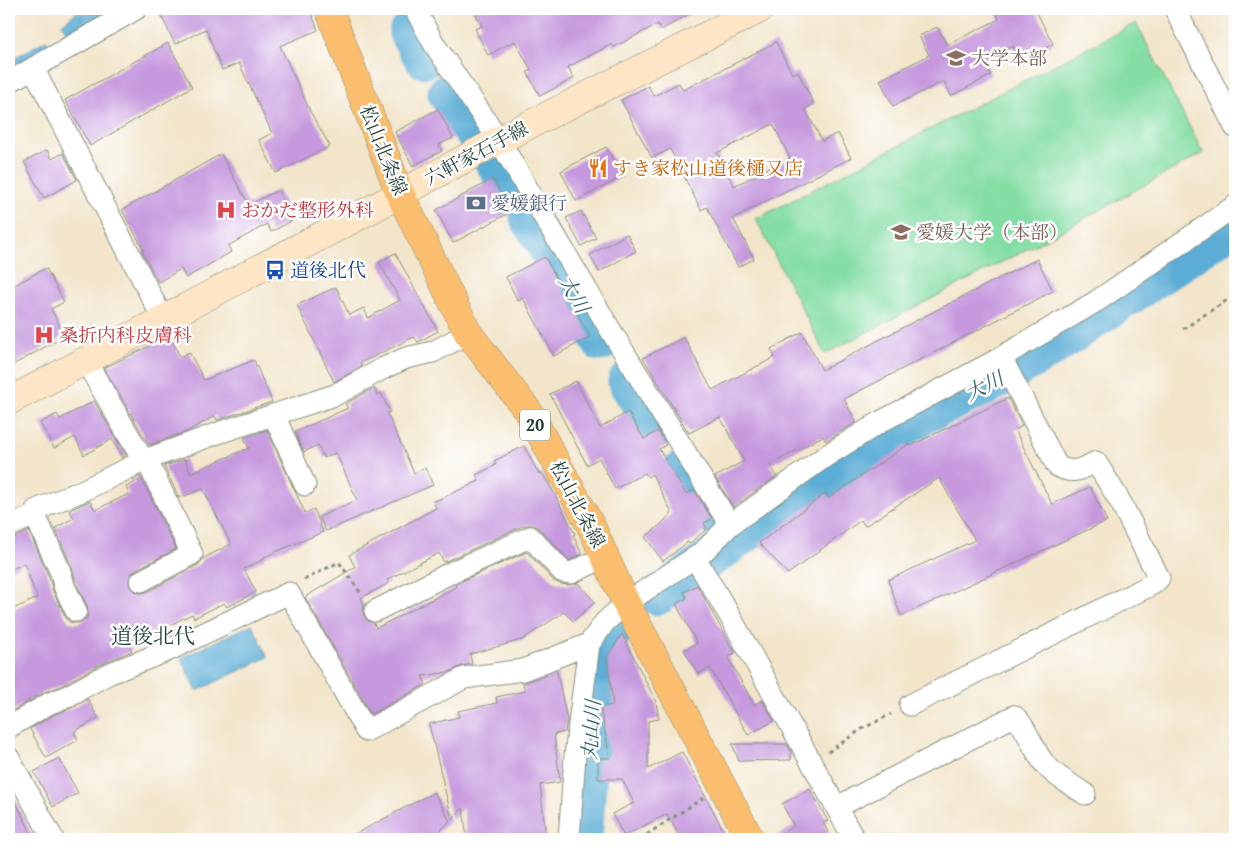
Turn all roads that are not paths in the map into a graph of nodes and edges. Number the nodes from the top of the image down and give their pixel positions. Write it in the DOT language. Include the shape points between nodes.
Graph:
graph roads {
  1 [pos="136,9"];
  2 [pos="329,9"];
  3 [pos="414,9"];
  4 [pos="760,9"];
  5 [pos="1175,9"];
  6 [pos="33,68"];
  7 [pos="9,82"];
  8 [pos="1235,127"];
  9 [pos="498,140"];
  10 [pos="400,194"];
  11 [pos="1235,206"];
  12 [pos="163,319"];
  13 [pos="468,333"];
  14 [pos="1002,358"];
  15 [pos="85,360"];
  16 [pos="9,401"];
  17 [pos="274,415"];
  18 [pos="145,460"];
  19 [pos="305,485"];
  20 [pos="35,515"];
  21 [pos="730,525"];
  22 [pos="9,526"];
  23 [pos="605,557"];
  24 [pos="698,563"];
  25 [pos="142,581"];
  26 [pos="626,603"];
  27 [pos="76,611"];
  28 [pos="375,611"];
  29 [pos="589,644"];
  30 [pos="910,705"];
  31 [pos="9,727"];
  32 [pos="9,758"];
  33 [pos="1085,794"];
  34 [pos="836,807"];
  35 [pos="53,839"];
  36 [pos="569,839"];
  37 [pos="750,839"];
  38 [pos="854,839"];
  1 -- 6 [label="street"];
  2 -- 10 [label="main road, 松山北条線 / 20"];
  3 -- 9 [label="street"];
  4 -- 9 [label="main road, 六軒家石手線"];
  5 -- 8 [label="street"];
  6 -- 7 [label="street"];
  6 -- 12 [label="street"];
  9 -- 10 [label="main road, 六軒家石手線"];
  9 -- 21 [label="street"];
  10 -- 12 [label="main road, 六軒家石手線"];
  10 -- 13 [label="main road, 松山北条線 / 20"];
  11 -- 14 [label="street" via="1097,301"];
  12 -- 15 [label="main road, 六軒家石手線"];
  13 -- 17 [label="street" via="433,352 406,358 335,395"];
  13 -- 23 [label="main road, 松山北条線 / 20" via="528,411"];
  14 -- 21 [label="street" via="882,421 826,456"];
  14 -- 30 [label="street" via="1057,466 1067,471 1078,471 1096,462 1159,578 1145,588"];
  15 -- 16 [label="main road, 六軒家石手線"];
  15 -- 18 [label="street"];
  17 -- 18 [label="street"];
  17 -- 19 [label="street"];
  18 -- 20 [label="street" via="36,510"];
  18 -- 25 [label="street" via="192,554"];
  20 -- 22 [label="street"];
  20 -- 27 [label="street"];
  21 -- 24 [label="street" via="703,552"];
  23 -- 26 [label="main road, 松山北条線 / 20"];
  23 -- 28 [label="street" via="571,573 563,572 530,537"];
  24 -- 26 [label="street"];
  24 -- 34 [label="street"];
  26 -- 29 [label="street" via="605,622"];
  26 -- 37 [label="main road, 松山北条線 / 20"];
  29 -- 31 [label="street" via="524,670 464,678 366,732 289,592 167,651 108,674"];
  29 -- 36 [label="street"];
  32 -- 35 [label="street"];
  33 -- 34 [label="street" via="1045,764 1014,716"];
  34 -- 38 [label="street"];
}
